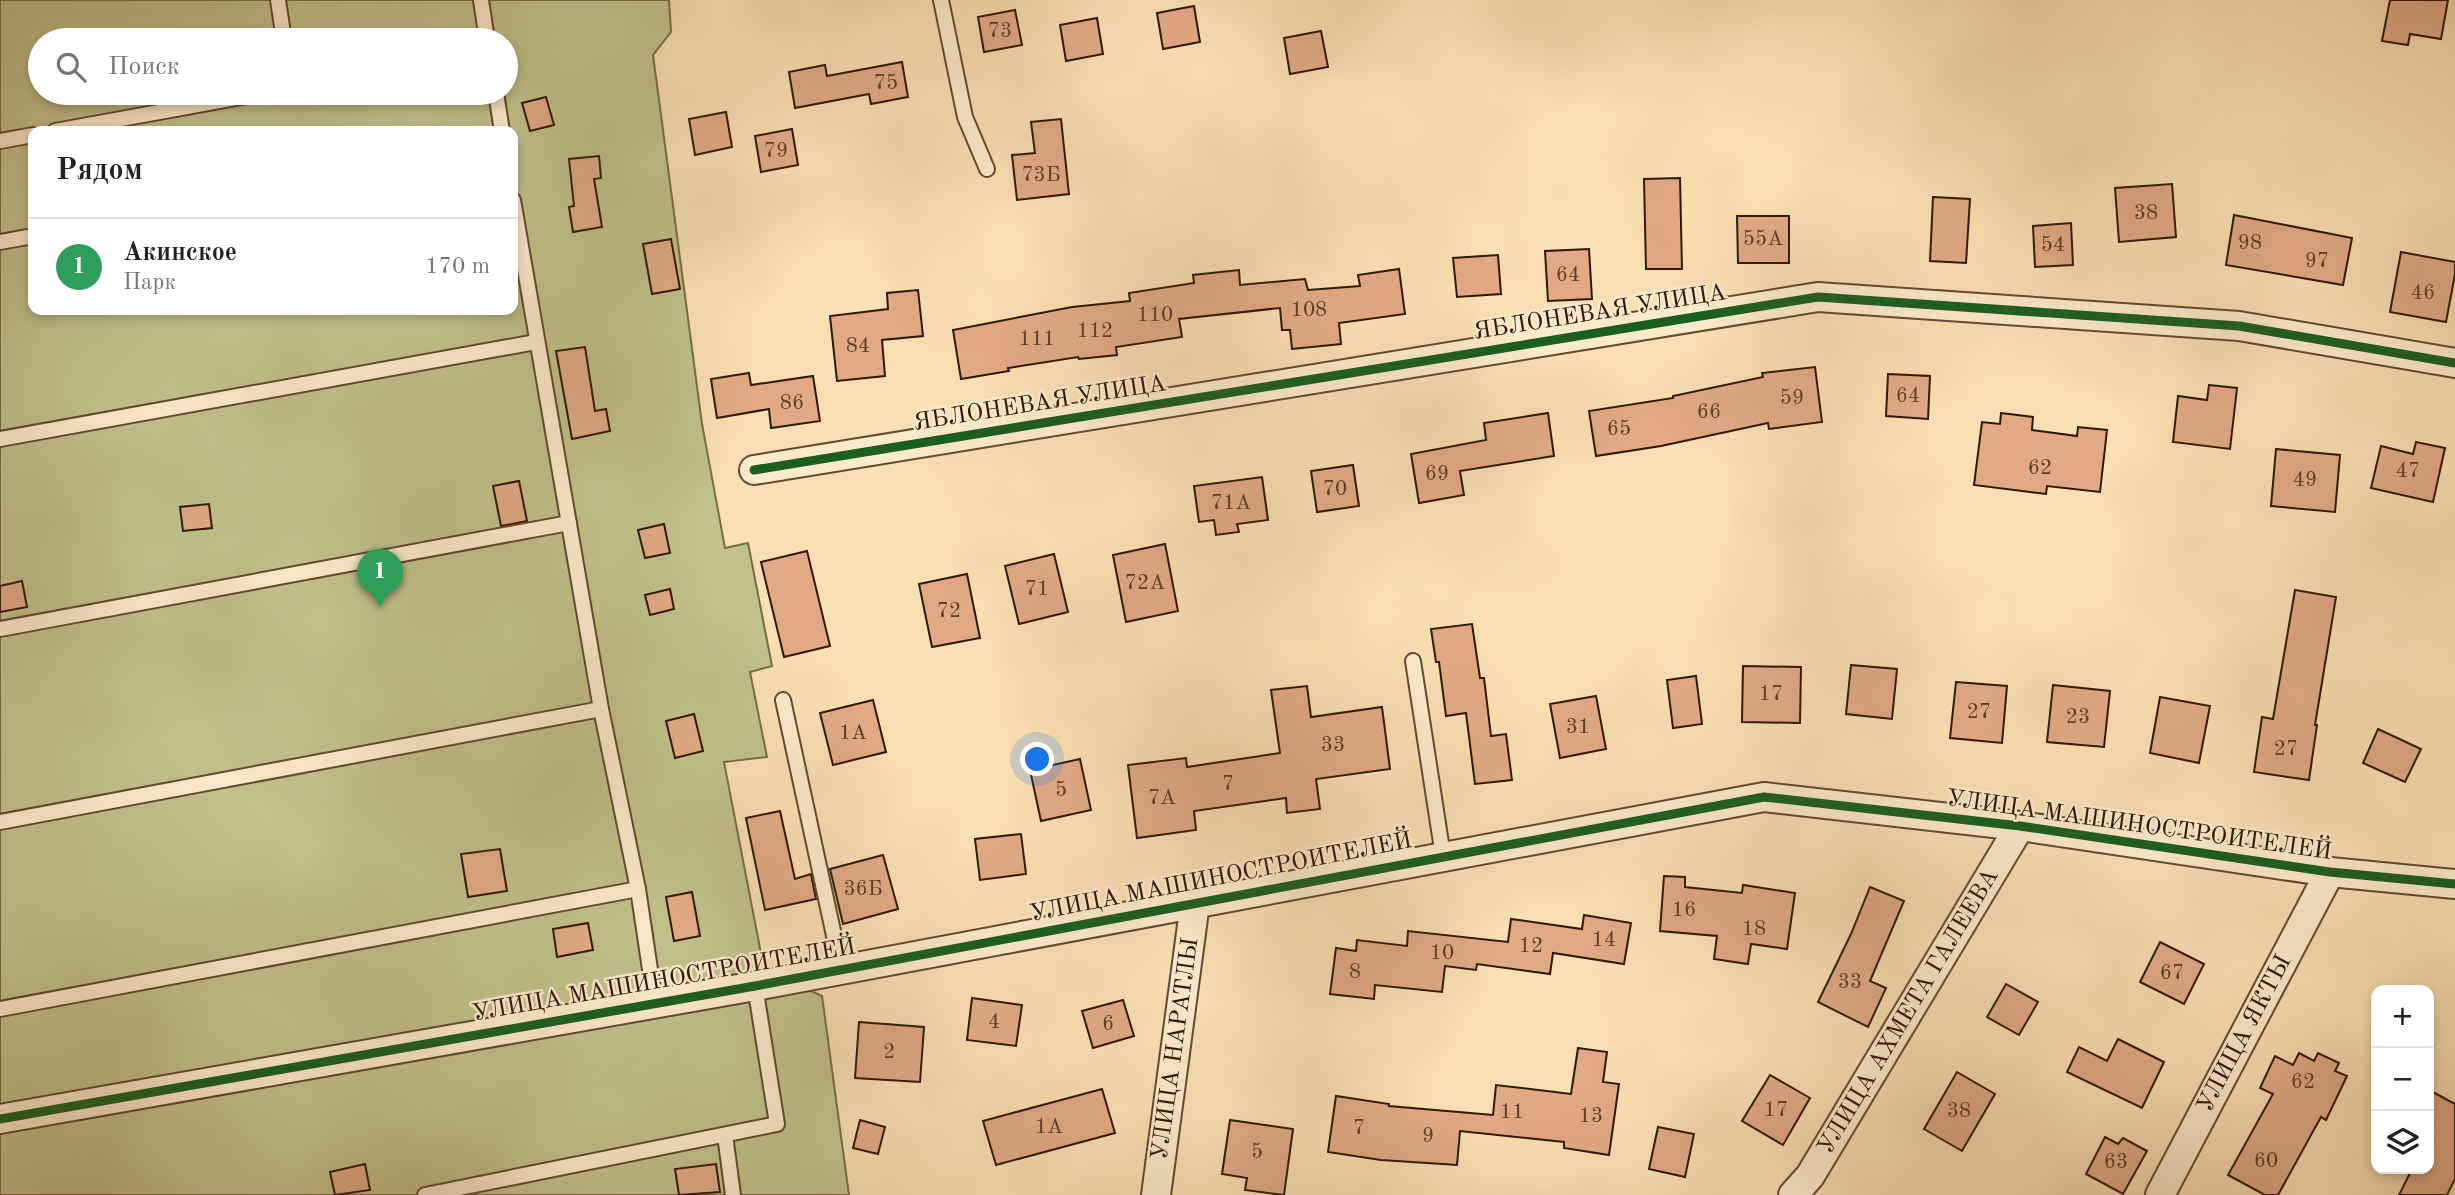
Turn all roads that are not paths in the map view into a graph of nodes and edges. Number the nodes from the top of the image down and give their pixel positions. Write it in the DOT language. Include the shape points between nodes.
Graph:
graph roads {
  1 [pos="278,0"];
  2 [pos="481,0"];
  3 [pos="941,0"];
  4 [pos="282,28"];
  5 [pos="485,28"];
  6 [pos="198,105"];
  7 [pos="498,105"];
  8 [pos="82,126"];
  9 [pos="501,126"];
  10 [pos="28,136"];
  11 [pos="0,141"];
  12 [pos="987,169"];
  13 [pos="518,231"];
  14 [pos="28,237"];
  15 [pos="0,242"];
  16 [pos="536,341"];
  17 [pos="2455,363"];
  18 [pos="0,439"];
  19 [pos="754,470"];
  20 [pos="569,523"];
  21 [pos="0,629"];
  22 [pos="1413,661"];
  23 [pos="783,700"];
  24 [pos="601,709"];
  25 [pos="0,822"];
  26 [pos="2020,826"];
  27 [pos="1443,856"];
  28 [pos="2330,872"];
  29 [pos="2455,884"];
  30 [pos="638,889"];
  31 [pos="1195,903"];
  32 [pos="841,968"];
  33 [pos="755,986"];
  34 [pos="655,1003"];
  35 [pos="0,1009"];
  36 [pos="0,1119"];
  37 [pos="725,1135"];
  38 [pos="473,1191"];
  39 [pos="425,1195"];
  40 [pos="733,1195"];
  41 [pos="1156,1195"];
  42 [pos="1793,1195"];
  43 [pos="2160,1195"];
  1 -- 4 [label="lane"];
  2 -- 5 [label="lane"];
  3 -- 12 [label="lane" via="965,117"];
  6 -- 8 [label="lane"];
  7 -- 9 [label="lane"];
  10 -- 11 [label="lane"];
  13 -- 16 [label="lane"];
  14 -- 15 [label="lane"];
  16 -- 18 [label="lane"];
  16 -- 20 [label="lane"];
  17 -- 19 [label="street, ЯБЛОНЕВАЯ УЛИЦА" via="2239,326 1818,297"];
  20 -- 21 [label="lane"];
  20 -- 24 [label="lane"];
  22 -- 27 [label="lane"];
  23 -- 32 [label="lane"];
  24 -- 25 [label="lane"];
  24 -- 30 [label="lane"];
  26 -- 27 [label="street, УЛИЦА МАШИНОСТРОИТЕЛЕЙ" via="1764,797"];
  26 -- 28 [label="street, УЛИЦА МАШИНОСТРОИТЕЛЕЙ"];
  26 -- 42 [label="street, УЛИЦА АХМЕТА ГАЛЕЕВА" via="1810,1176"];
  27 -- 31 [label="street, УЛИЦА МАШИНОСТРОИТЕЛЕЙ"];
  28 -- 29 [label="street, УЛИЦА МАШИНОСТРОИТЕЛЕЙ"];
  28 -- 43 [label="street, УЛИЦА ЯКТЫ"];
  30 -- 34 [label="lane"];
  30 -- 35 [label="lane"];
  31 -- 32 [label="street, УЛИЦА МАШИНОСТРОИТЕЛЕЙ"];
  31 -- 41 [label="street, УЛИЦА НАРАТЛЫ"];
  32 -- 33 [label="street, УЛИЦА МАШИНОСТРОИТЕЛЕЙ"];
  33 -- 34 [label="street, УЛИЦА МАШИНОСТРОИТЕЛЕЙ"];
  33 -- 37 [label="lane" via="777,1125"];
  34 -- 36 [label="street, УЛИЦА МАШИНОСТРОИТЕЛЕЙ"];
  37 -- 38 [label="lane"];
  37 -- 40 [label="lane"];
  38 -- 39 [label="lane"];
}
